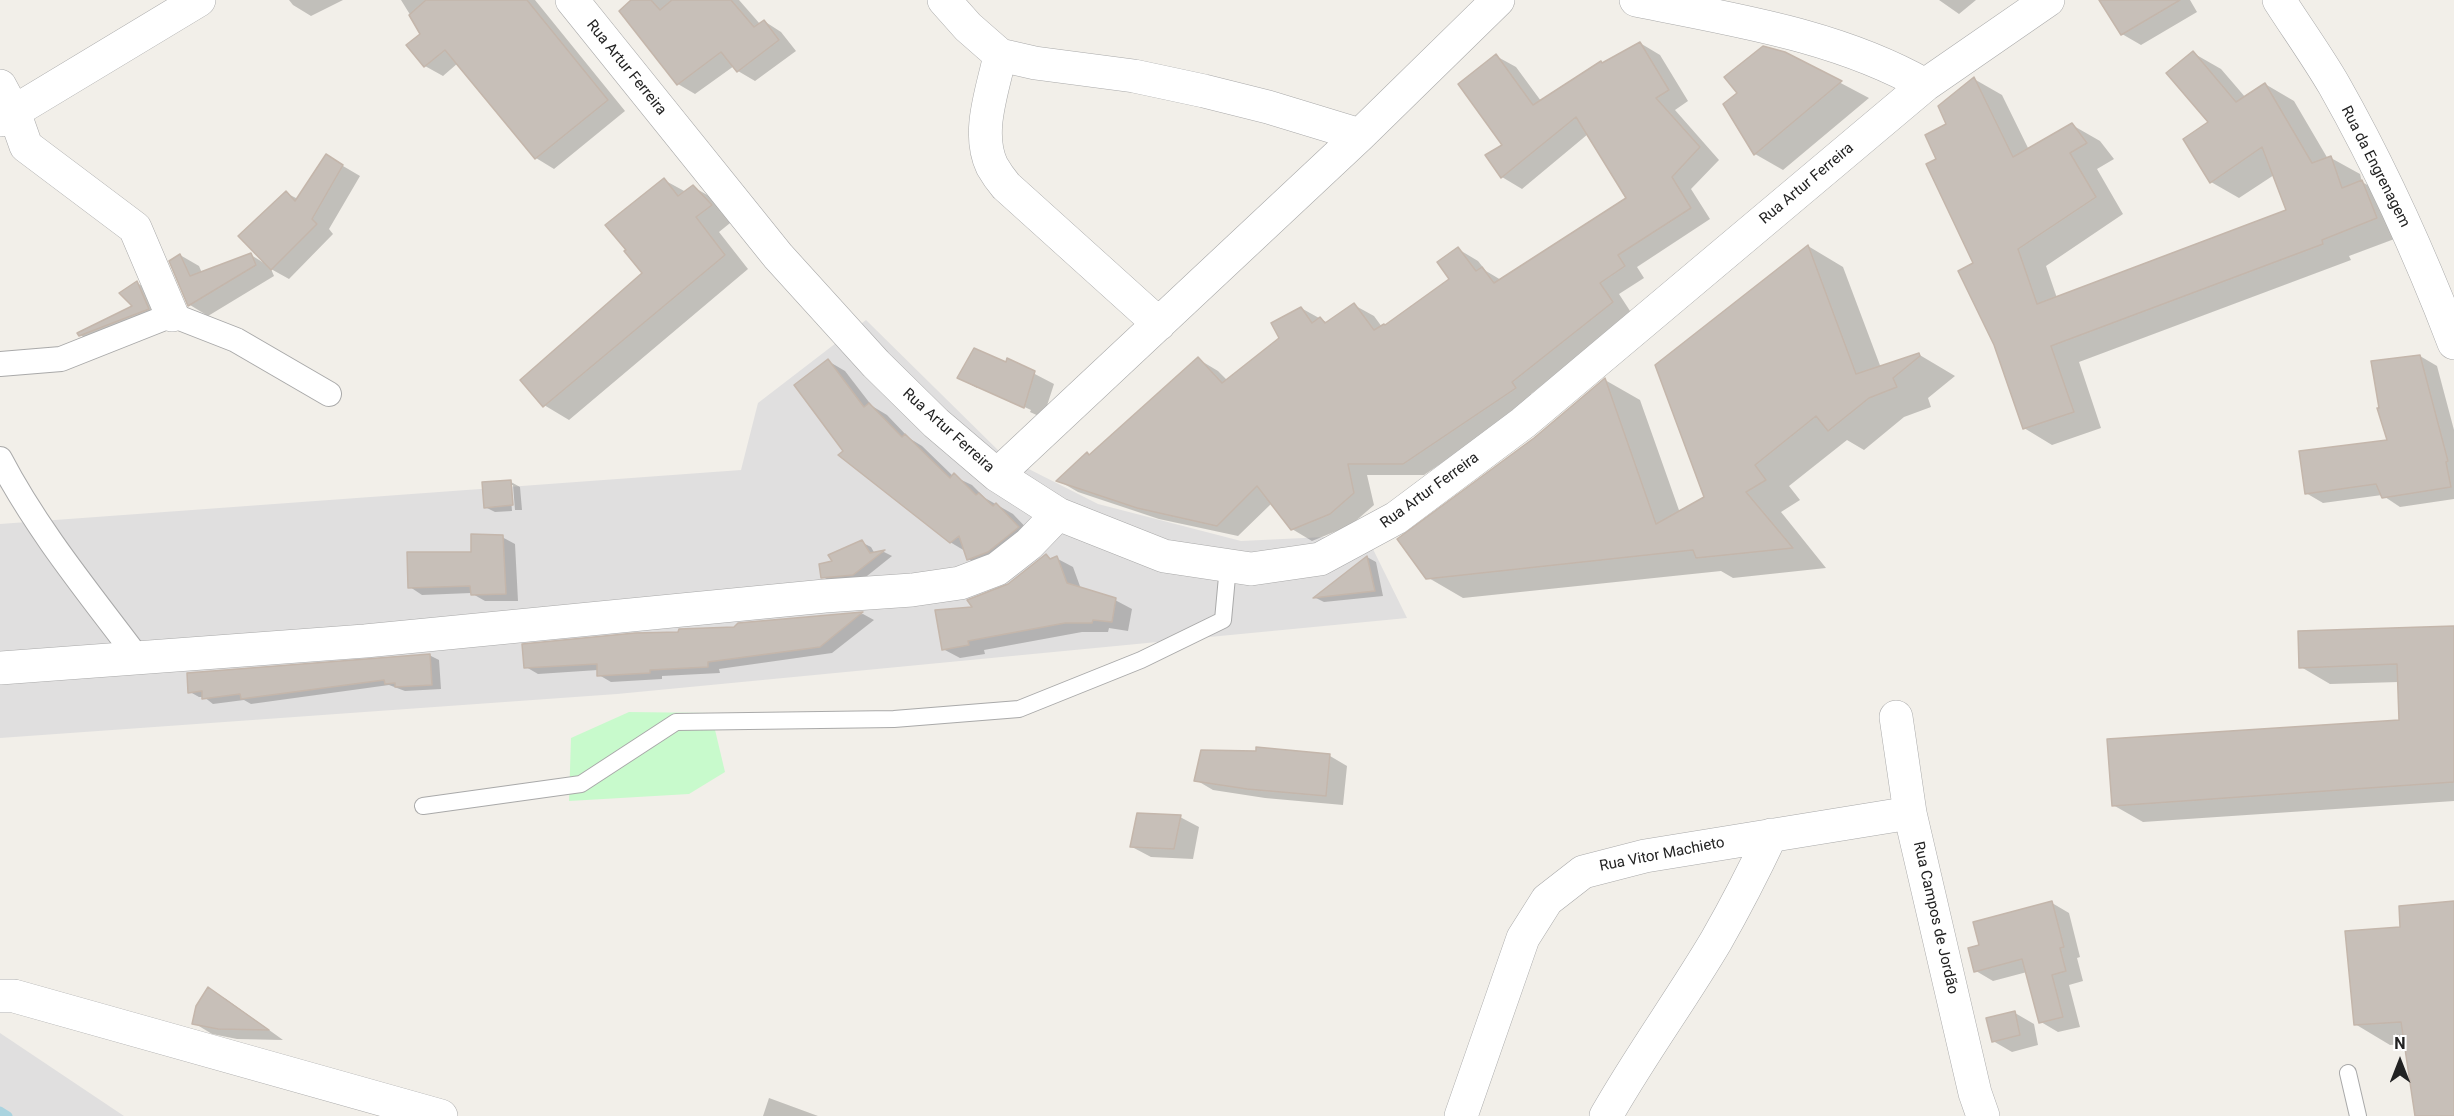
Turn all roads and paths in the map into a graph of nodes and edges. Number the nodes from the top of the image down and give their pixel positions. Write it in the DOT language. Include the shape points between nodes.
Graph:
graph roads {
  1 [pos="199,0"];
  2 [pos="572,0"];
  3 [pos="944,0"];
  4 [pos="1498,0"];
  5 [pos="1636,0"];
  6 [pos="2048,0"];
  7 [pos="2279,0"];
  8 [pos="1000,55"];
  9 [pos="1925,85"];
  10 [pos="5,106"];
  11 [pos="1360,135"];
  12 [pos="172,315"];
  13 [pos="1158,324"];
  14 [pos="2454,343"];
  15 [pos="0,364"];
  16 [pos="329,394"];
  17 [pos="0,459"];
  18 [pos="997,476"];
  19 [pos="1058,514"];
  20 [pos="1228,566"];
  21 [pos="137,657"];
  22 [pos="0,668"];
  23 [pos="1896,717"];
  24 [pos="423,806"];
  25 [pos="1910,813"];
  26 [pos="1771,835"];
  27 [pos="0,996"];
  28 [pos="2348,1073"];
  29 [pos="441,1116"];
  30 [pos="1461,1116"];
  31 [pos="1605,1116"];
  32 [pos="1983,1116"];
  33 [pos="2358,1116"];
  1 -- 10 [label="street"];
  2 -- 18 [label="street, Rua Artur Ferreira" via="778,256 876,364"];
  3 -- 8 [label="street"];
  4 -- 11 [label="street"];
  5 -- 9 [label="street" via="1766,26 1895,68"];
  6 -- 9 [label="street, Rua Artur Ferreira"];
  7 -- 14 [label="street, Rua da Engrenagem" via="2333,83 2382,175"];
  8 -- 11 [label="street" via="1204,91"];
  8 -- 13 [label="street" via="985,127 985,145 993,167 1006,186"];
  9 -- 20 [label="street, Rua Artur Ferreira" via="1523,423 1396,518 1320,559 1251,570"];
  10 -- 12 [label="street" via="26,146 135,228"];
  11 -- 13 [label="street"];
  12 -- 15 [label="street" via="61,360"];
  12 -- 16 [label="street" via="236,340"];
  13 -- 18 [label="street"];
  17 -- 21 [label="street" via="65,560"];
  18 -- 19 [label="street, Rua Artur Ferreira"];
  19 -- 20 [label="street, Rua Artur Ferreira" via="1164,556"];
  19 -- 21 [label="street" via="996,570 960,583 458,633"];
  20 -- 24 [label="lane" via="1222,620 1141,660 1019,709 894,719 675,722 581,784"];
  21 -- 22 [label="street"];
  23 -- 25 [label="street, Rua Campos de Jordão"];
  25 -- 26 [label="street, Rua Vitor Machieto"];
  25 -- 32 [label="street, Rua Campos de Jordão"];
  26 -- 30 [label="street, Rua Vitor Machieto" via="1646,856 1583,872 1547,900 1523,938"];
  26 -- 31 [label="street" via="1715,942"];
  27 -- 29 [label="street" via="14,996"];
  28 -- 33 [label="lane"];
}
